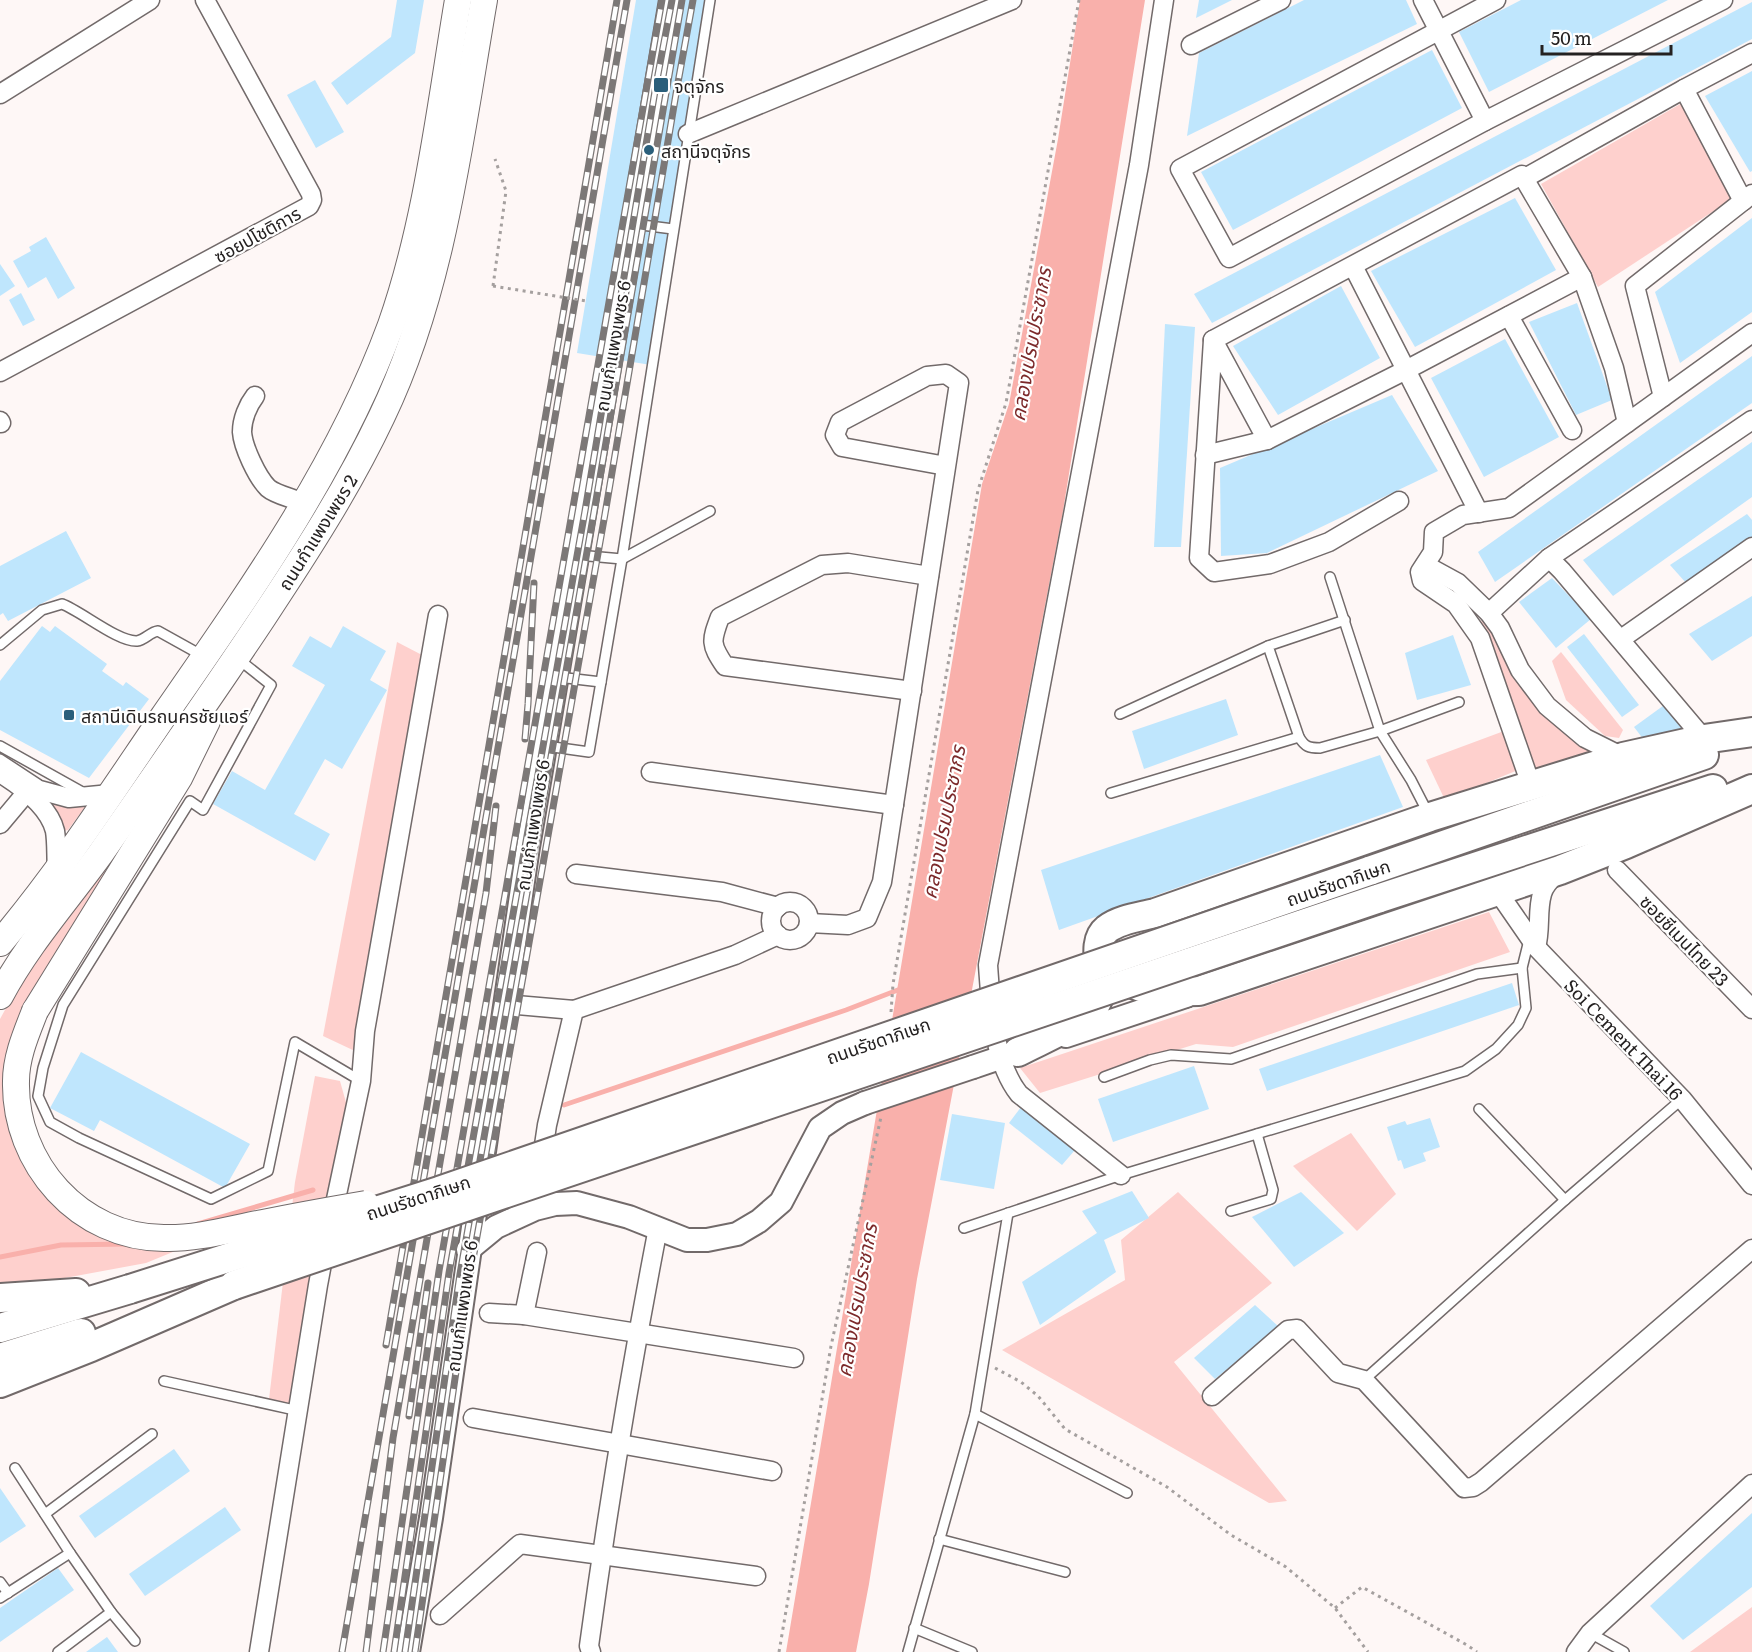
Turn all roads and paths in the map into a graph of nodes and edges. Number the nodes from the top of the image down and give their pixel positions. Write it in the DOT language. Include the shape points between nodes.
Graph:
graph roads {
  1 [pos="150,0"];
  2 [pos="205,0"];
  3 [pos="458,0"];
  4 [pos="484,0"];
  5 [pos="671,0"];
  6 [pos="710,0"];
  7 [pos="1012,0"];
  8 [pos="1079,0"];
  9 [pos="1164,0"];
  10 [pos="1281,0"];
  11 [pos="1423,0"];
  12 [pos="1496,0"];
  13 [pos="1723,0"];
  14 [pos="1438,30"];
  15 [pos="1191,45"];
  16 [pos="1752,53"];
  17 [pos="1684,88"];
  18 [pos="0,94"];
  19 [pos="1485,121"];
  20 [pos="688,134"];
  21 [pos="495,159"];
  22 [pos="1525,178"];
  23 [pos="1748,198"];
  24 [pos="633,224"];
  25 [pos="673,229"];
  26 [pos="1353,266"];
  27 [pos="1582,277"];
  28 [pos="586,301"];
  29 [pos="1509,316"];
  30 [pos="1752,333"];
  31 [pos="1214,340"];
  32 [pos="1406,370"];
  33 [pos="0,372"];
  34 [pos="255,396"];
  35 [pos="1663,397"];
  36 [pos="1752,420"];
  37 [pos="1627,423"];
  38 [pos="1572,430"];
  39 [pos="1267,441"];
  40 [pos="1205,455"];
  41 [pos="946,466"];
  42 [pos="1399,501"];
  43 [pos="303,503"];
  44 [pos="710,511"];
  45 [pos="1479,513"];
  46 [pos="1752,547"];
  47 [pos="577,555"];
  48 [pos="1549,558"];
  49 [pos="622,559"];
  50 [pos="1425,565"];
  51 [pos="929,576"];
  52 [pos="1330,578"];
  53 [pos="1489,613"];
  54 [pos="438,615"];
  55 [pos="1345,620"];
  56 [pos="1621,639"];
  57 [pos="0,645"];
  58 [pos="1268,646"];
  59 [pos="205,657"];
  60 [pos="230,668"];
  61 [pos="557,677"];
  62 [pos="600,682"];
  63 [pos="912,690"];
  64 [pos="1459,702"];
  65 [pos="1120,714"];
  66 [pos="1380,731"];
  67 [pos="1752,732"];
  68 [pos="1299,737"];
  69 [pos="1752,738"];
  70 [pos="1704,739"];
  71 [pos="0,746"];
  72 [pos="545,746"];
  73 [pos="1623,757"];
  74 [pos="0,759"];
  75 [pos="651,772"];
  76 [pos="0,773"];
  77 [pos="1752,776"];
  78 [pos="1531,785"];
  79 [pos="21,788"];
  80 [pos="1752,789"];
  81 [pos="1111,793"];
  82 [pos="56,795"];
  83 [pos="100,795"];
  84 [pos="894,806"];
  85 [pos="1430,817"];
  86 [pos="0,824"];
  87 [pos="57,869"];
  88 [pos="1560,870"];
  89 [pos="1617,870"];
  90 [pos="576,874"];
  91 [pos="1498,892"];
  92 [pos="778,907"];
  93 [pos="1155,913"];
  94 [pos="809,923"];
  95 [pos="778,935"];
  96 [pos="1533,942"];
  97 [pos="0,943"];
  98 [pos="1522,968"];
  99 [pos="1199,991"];
  100 [pos="0,996"];
  101 [pos="505,1004"];
  102 [pos="574,1010"];
  103 [pos="1752,1010"];
  104 [pos="890,1022"];
  105 [pos="1009,1055"];
  106 [pos="1104,1077"];
  107 [pos="361,1081"];
  108 [pos="1682,1099"];
  109 [pos="874,1106"];
  110 [pos="1479,1109"];
  111 [pos="1257,1134"];
  112 [pos="1121,1175"];
  113 [pos="1752,1185"];
  114 [pos="439,1191"];
  115 [pos="1565,1200"];
  116 [pos="536,1209"];
  117 [pos="1231,1211"];
  118 [pos="1008,1213"];
  119 [pos="658,1228"];
  120 [pos="963,1228"];
  121 [pos="1752,1249"];
  122 [pos="468,1250"];
  123 [pos="537,1252"];
  124 [pos="234,1285"];
  125 [pos="130,1289"];
  126 [pos="0,1298"];
  127 [pos="489,1313"];
  128 [pos="525,1315"];
  129 [pos="0,1328"];
  130 [pos="638,1334"];
  131 [pos="0,1358"];
  132 [pos="794,1358"];
  133 [pos="984,1361"];
  134 [pos="1364,1380"];
  135 [pos="164,1381"];
  136 [pos="0,1383"];
  137 [pos="1212,1395"];
  138 [pos="299,1411"];
  139 [pos="975,1414"];
  140 [pos="473,1418"];
  141 [pos="152,1434"];
  142 [pos="620,1444"];
  143 [pos="15,1468"];
  144 [pos="772,1471"];
  145 [pos="1752,1484"];
  146 [pos="1127,1493"];
  147 [pos="45,1514"];
  148 [pos="939,1539"];
  149 [pos="70,1553"];
  150 [pos="602,1554"];
  151 [pos="1065,1572"];
  152 [pos="756,1576"];
  153 [pos="0,1582"];
  154 [pos="4,1596"];
  155 [pos="1335,1608"];
  156 [pos="111,1612"];
  157 [pos="440,1615"];
  158 [pos="914,1628"];
  159 [pos="1590,1633"];
  160 [pos="135,1641"];
  161 [pos="58,1652"];
  162 [pos="259,1652"];
  163 [pos="408,1652"];
  164 [pos="591,1652"];
  165 [pos="779,1652"];
  166 [pos="908,1652"];
  167 [pos="972,1652"];
  168 [pos="1368,1652"];
  169 [pos="1477,1652"];
  170 [pos="1576,1652"];
  171 [pos="1624,1652"];
  1 -- 18 [label="street"];
  2 -- 33 [label="street, ซอยปโชติการ" via="307,188 312,200 309,206"];
  3 -- 43 [label="main road, ถนนกำแพงเพชร 2" via="420,217 391,323 367,385"];
  4 -- 60 [label="main road, ถนนกำแพงเพชร 2" via="446,214 406,359 384,414 322,529"];
  5 -- 24 [label="street, ถนนกำแพงเพชร 6"];
  6 -- 20 [label="lane"];
  7 -- 20 [label="street"];
  8 -- 104 [label="path" via="1006,403 978,490 893,984"];
  9 -- 105 [label="street" via="1139,165 988,965 990,994"];
  10 -- 15 [label="street"];
  11 -- 14 [label="street"];
  12 -- 14 [label="street"];
  13 -- 19 [label="street"];
  14 -- 19 [label="street"];
  14 -- 19 [label="street" via="1180,169 1229,258"];
  16 -- 17 [label="street"];
  17 -- 22 [label="street"];
  17 -- 23 [label="street"];
  20 -- 25 [label="lane"];
  21 -- 28 [label="path, bridge" via="506,191 493,286"];
  22 -- 26 [label="street" via="1522,175"];
  22 -- 27 [label="street"];
  23 -- 35 [label="street" via="1635,286"];
  24 -- 25 [label="lane"];
  24 -- 47 [label="street, ถนนกำแพงเพชร 6"];
  25 -- 49 [label="lane"];
  26 -- 31 [label="street"];
  26 -- 32 [label="street"];
  27 -- 29 [label="street"];
  27 -- 37 [label="street" via="1614,368"];
  29 -- 32 [label="street"];
  29 -- 38 [label="street"];
  30 -- 35 [label="street"];
  31 -- 39 [label="street"];
  31 -- 40 [label="street"];
  32 -- 39 [label="street"];
  32 -- 45 [label="street"];
  34 -- 43 [label="street" via="248,405 242,432 250,459 270,490"];
  35 -- 37 [label="street"];
  36 -- 48 [label="street"];
  37 -- 45 [label="street" via="1509,508"];
  39 -- 40 [label="street"];
  40 -- 42 [label="street" via="1199,558 1214,572 1270,564 1329,542"];
  41 -- 41 [label="street" via="959,383 946,374 927,376 840,422 835,435 842,447"];
  41 -- 51 [label="street"];
  43 -- 59 [label="main road, ถนนกำแพงเพชร 2" via="278,548"];
  44 -- 49 [label="lane"];
  45 -- 50 [label="street" via="1463,515 1434,532 1433,552"];
  46 -- 56 [label="street"];
  47 -- 49 [label="lane"];
  47 -- 61 [label="street, ถนนกำแพงเพชร 6"];
  48 -- 53 [label="street"];
  48 -- 56 [label="street"];
  49 -- 62 [label="lane"];
  50 -- 53 [label="street" via="1458,583"];
  50 -- 78 [label="street" via="1420,572 1422,581 1456,604 1480,638"];
  51 -- 63 [label="street"];
  51 -- 63 [label="street" via="848,563 822,565 720,617 712,638 725,666"];
  52 -- 55 [label="lane"];
  53 -- 73 [label="street" via="1520,670 1547,706 1585,738"];
  54 -- 107 [label="street" via="365,1031"];
  55 -- 58 [label="lane"];
  55 -- 66 [label="lane"];
  56 -- 70 [label="street"];
  57 -- 59 [label="lane" via="42,610 62,604 131,640 141,640 158,631"];
  58 -- 65 [label="lane"];
  58 -- 68 [label="lane"];
  59 -- 83 [label="main road, ถนนกำแพงเพชร 2"];
  60 -- 100 [label="main road, ถนนกำแพงเพชร 2"];
  60 -- 107 [label="lane" via="271,685 203,810 190,801 63,1005 38,1096 50,1122 211,1199 268,1171 295,1042"];
  60 -- 114 [label="main road, bridge" via="179,778 35,1011 15,1079 16,1103 27,1146 50,1184 79,1210 108,1227 144,1237 182,1238"];
  61 -- 62 [label="lane"];
  61 -- 72 [label="street, ถนนกำแพงเพชร 6"];
  62 -- 72 [label="lane" via="589,752"];
  63 -- 84 [label="street"];
  64 -- 66 [label="lane"];
  66 -- 68 [label="lane" via="1320,748 1309,748"];
  66 -- 85 [label="lane"];
  67 -- 70 [label="main road"];
  68 -- 81 [label="lane"];
  69 -- 114 [label="main road, ถนนรัชดาภิเษก, bridge"];
  70 -- 73 [label="main road"];
  71 -- 83 [label="lane"];
  72 -- 101 [label="street, ถนนกำแพงเพชร 6"];
  73 -- 78 [label="main road"];
  74 -- 82 [label="lane"];
  75 -- 84 [label="street"];
  76 -- 79 [label="street"];
  77 -- 124 [label="main road, ถนนรัชดาภิเษก, bridge"];
  78 -- 85 [label="main road"];
  79 -- 82 [label="street"];
  79 -- 86 [label="street"];
  79 -- 87 [label="street" via="51,819"];
  80 -- 88 [label="main road"];
  82 -- 83 [label="street"];
  83 -- 87 [label="main road, ถนนกำแพงเพชร 2"];
  84 -- 94 [label="street" via="882,882 867,918 848,925"];
  85 -- 93 [label="main road"];
  87 -- 97 [label="main road, ถนนกำแพงเพชร 2"];
  88 -- 91 [label="main road"];
  88 -- 96 [label="street" via="1542,894 1540,927"];
  89 -- 103 [label="street, ซอยซีเมนไทย 23"];
  90 -- 92 [label="street" via="722,892"];
  91 -- 96 [label="street, Soi Cement Thai 16"];
  91 -- 99 [label="main road"];
  92 -- 94 [label="street" via="796,903 806,911"];
  92 -- 95 [label="street" via="771,924"];
  93 -- 99 [label="main road" via="1120,929 1113,937 1109,949 1113,966 1126,981 1138,987 1152,991"];
  93 -- 105 [label="main road" via="1106,930 1098,952 1102,981 1094,1007 1072,1023"];
  94 -- 95 [label="street" via="797,938"];
  95 -- 102 [label="street" via="735,955"];
  96 -- 98 [label="lane"];
  96 -- 108 [label="street, Soi Cement Thai 16"];
  98 -- 106 [label="lane" via="1477,974 1231,1059 1171,1055"];
  98 -- 111 [label="lane" via="1526,1008 1518,1025 1496,1049 1465,1071"];
  99 -- 105 [label="street"];
  101 -- 102 [label="street"];
  101 -- 122 [label="street, ถนนกำแพงเพชร 6"];
  102 -- 116 [label="street" via="547,1125"];
  105 -- 109 [label="street, bridge"];
  105 -- 112 [label="street" via="1008,1078 1019,1094"];
  107 -- 138 [label="street" via="318,1285"];
  108 -- 113 [label="street, Soi Cement Thai 16"];
  108 -- 115 [label="lane"];
  109 -- 119 [label="street" via="842,1113 820,1128 781,1202 747,1229 707,1240 687,1240"];
  109 -- 165 [label="path"];
  110 -- 115 [label="lane"];
  111 -- 112 [label="lane"];
  111 -- 117 [label="lane" via="1273,1190 1271,1199"];
  112 -- 118 [label="lane"];
  114 -- 125 [label="main road, ถนนรัชดาภิเษก, bridge"];
  115 -- 134 [label="lane"];
  116 -- 119 [label="street" via="576,1203"];
  116 -- 122 [label="street" via="496,1227"];
  118 -- 120 [label="lane"];
  118 -- 133 [label="lane"];
  119 -- 130 [label="street"];
  121 -- 134 [label="street" via="1473,1487 1464,1488"];
  122 -- 163 [label="street, ถนนกำแพงเพชร 6"];
  123 -- 128 [label="street"];
  124 -- 131 [label="main road, ถนนรัชดาภิเษก"];
  124 -- 136 [label="main road"];
  125 -- 126 [label="main road"];
  125 -- 129 [label="main road, ถนนรัชดาภิเษก"];
  127 -- 128 [label="street"];
  128 -- 130 [label="street"];
  130 -- 132 [label="street"];
  130 -- 142 [label="street"];
  133 -- 139 [label="lane"];
  133 -- 155 [label="path" via="1038,1396 1065,1429 1167,1487 1231,1535 1286,1567"];
  134 -- 137 [label="street" via="1338,1373 1305,1336 1297,1329 1288,1329"];
  135 -- 138 [label="lane"];
  138 -- 162 [label="street"];
  139 -- 146 [label="lane"];
  139 -- 148 [label="lane"];
  140 -- 142 [label="street"];
  141 -- 147 [label="lane"];
  142 -- 144 [label="street"];
  142 -- 150 [label="street"];
  143 -- 147 [label="lane"];
  145 -- 159 [label="street"];
  147 -- 149 [label="lane"];
  148 -- 151 [label="lane"];
  148 -- 158 [label="lane"];
  149 -- 154 [label="lane"];
  149 -- 156 [label="lane"];
  150 -- 152 [label="street"];
  150 -- 157 [label="street" via="520,1544"];
  150 -- 164 [label="street"];
  153 -- 154 [label="lane"];
  155 -- 168 [label="path"];
  155 -- 169 [label="path" via="1362,1587"];
  156 -- 160 [label="lane"];
  156 -- 161 [label="lane"];
  158 -- 166 [label="lane"];
  158 -- 167 [label="lane"];
  159 -- 170 [label="street"];
  159 -- 171 [label="lane"];
}
